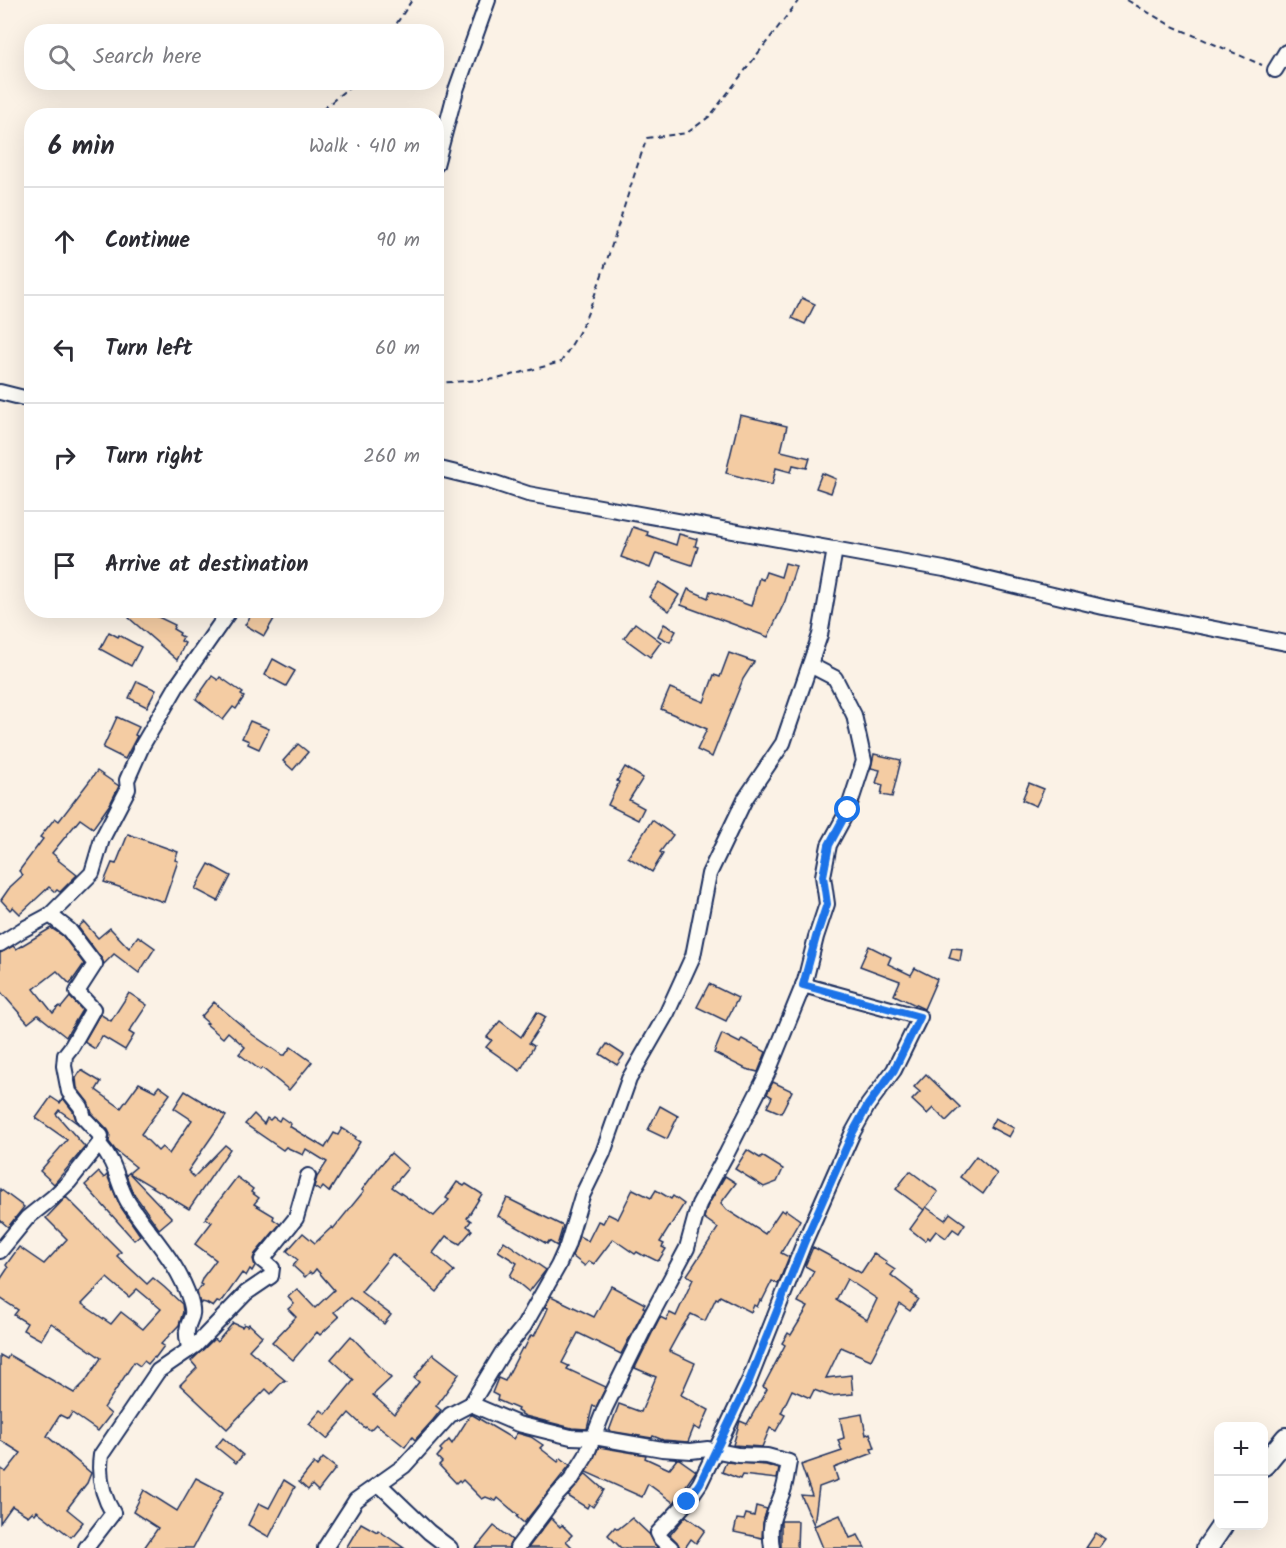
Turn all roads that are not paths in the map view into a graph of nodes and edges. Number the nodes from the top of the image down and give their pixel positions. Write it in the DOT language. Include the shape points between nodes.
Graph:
graph roads {
  1 [pos="488,0"];
  2 [pos="1286,52"];
  3 [pos="1275,70"];
  4 [pos="444,135"];
  5 [pos="0,392"];
  6 [pos="24,398"];
  7 [pos="444,470"];
  8 [pos="835,549"];
  9 [pos="224,618"];
  10 [pos="1286,643"];
  11 [pos="810,665"];
  12 [pos="50,915"];
  13 [pos="0,944"];
  14 [pos="803,985"];
  15 [pos="99,1144"];
  16 [pos="308,1176"];
  17 [pos="0,1251"];
  18 [pos="189,1350"];
  19 [pos="471,1404"];
  20 [pos="594,1438"];
  21 [pos="1286,1438"];
  22 [pos="717,1451"];
  23 [pos="1268,1459"];
  24 [pos="379,1484"];
  25 [pos="1219,1530"];
  26 [pos="86,1548"];
  27 [pos="325,1548"];
  28 [pos="450,1548"];
  29 [pos="517,1548"];
  30 [pos="671,1548"];
  31 [pos="772,1548"];
  32 [pos="1207,1548"];
  1 -- 4 [label="street"];
  2 -- 3 [label="street"];
  5 -- 6 [label="street"];
  7 -- 8 [label="street" via="570,503"];
  8 -- 10 [label="street"];
  8 -- 11 [label="street" via="820,634"];
  9 -- 12 [label="street" via="177,686 142,746 127,780 128,789 102,839 92,873"];
  11 -- 14 [label="street" via="835,678 854,715 864,761 848,810 829,845 823,876 827,904"];
  11 -- 19 [label="street" via="783,743 745,799 709,874 693,956 667,1013 629,1079 603,1153 582,1196 567,1246 524,1326 502,1353"];
  12 -- 13 [label="street"];
  12 -- 15 [label="street" via="69,930 95,964 77,992 93,1009 65,1055 64,1066 69,1092 84,1118 101,1136"];
  14 -- 20 [label="street" via="767,1074 699,1204 687,1248 605,1408"];
  14 -- 22 [label="street" via="920,1017 894,1070 853,1132"];
  15 -- 17 [label="street" via="69,1182 27,1218"];
  15 -- 18 [label="street" via="116,1168 127,1201 170,1258 190,1299 194,1316 187,1330"];
  16 -- 18 [label="street" via="296,1218 262,1260 272,1268 271,1275 246,1293"];
  18 -- 26 [label="street" via="158,1371 101,1455 99,1470 104,1498 112,1513"];
  19 -- 20 [label="street" via="518,1424 571,1437"];
  19 -- 24 [label="street" via="450,1415 404,1466"];
  20 -- 22 [label="street" via="662,1449"];
  20 -- 29 [label="street" via="572,1479"];
  21 -- 23 [label="street"];
  22 -- 30 [label="street" via="694,1493 657,1533"];
  22 -- 31 [label="street" via="789,1462 784,1490 773,1513"];
  24 -- 27 [label="street" via="356,1500"];
  24 -- 28 [label="street"];
  25 -- 32 [label="street"];
}
